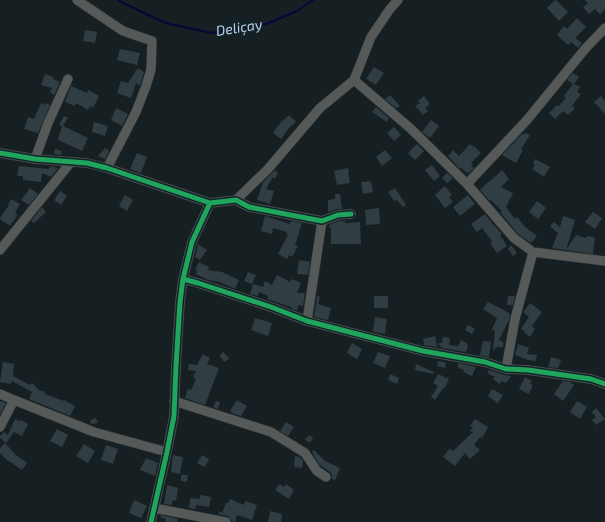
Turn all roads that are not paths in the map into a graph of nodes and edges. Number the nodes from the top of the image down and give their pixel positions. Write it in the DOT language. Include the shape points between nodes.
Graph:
graph roads {
  1 [pos="77,0"];
  2 [pos="398,0"];
  3 [pos="605,28"];
  4 [pos="68,79"];
  5 [pos="354,80"];
  6 [pos="0,153"];
  7 [pos="35,159"];
  8 [pos="71,162"];
  9 [pos="107,168"];
  10 [pos="467,184"];
  11 [pos="236,200"];
  12 [pos="210,203"];
  13 [pos="351,214"];
  14 [pos="322,221"];
  15 [pos="0,250"];
  16 [pos="532,252"];
  17 [pos="605,261"];
  18 [pos="183,279"];
  19 [pos="307,322"];
  20 [pos="506,369"];
  21 [pos="605,384"];
  22 [pos="0,394"];
  23 [pos="14,400"];
  24 [pos="174,401"];
  25 [pos="0,428"];
  26 [pos="167,452"];
  27 [pos="326,477"];
  28 [pos="154,508"];
  29 [pos="151,522"];
  30 [pos="226,522"];
  1 -- 9 [label="street" via="123,31 152,41 151,70 146,86 136,112"];
  2 -- 5 [label="street" via="371,37"];
  3 -- 10 [label="street" via="527,120"];
  4 -- 7 [label="street"];
  5 -- 10 [label="street" via="410,128"];
  5 -- 11 [label="street" via="320,108 268,169"];
  6 -- 7 [label="street"];
  7 -- 8 [label="street"];
  8 -- 9 [label="street"];
  8 -- 15 [label="street"];
  9 -- 12 [label="street"];
  10 -- 16 [label="street" via="514,238"];
  11 -- 12 [label="street"];
  11 -- 14 [label="street" via="249,207"];
  12 -- 18 [label="street" via="192,242"];
  13 -- 14 [label="street" via="338,215"];
  14 -- 19 [label="street"];
  16 -- 17 [label="street"];
  16 -- 20 [label="street" via="515,319"];
  18 -- 19 [label="street" via="271,307"];
  18 -- 24 [label="street"];
  19 -- 20 [label="street"];
  20 -- 21 [label="street" via="591,379"];
  22 -- 23 [label="street"];
  23 -- 25 [label="street"];
  23 -- 26 [label="street" via="94,432"];
  24 -- 26 [label="street" via="174,416"];
  24 -- 27 [label="street" via="271,432 304,453 317,471"];
  26 -- 28 [label="street"];
  28 -- 29 [label="street"];
  28 -- 30 [label="street"];
}
